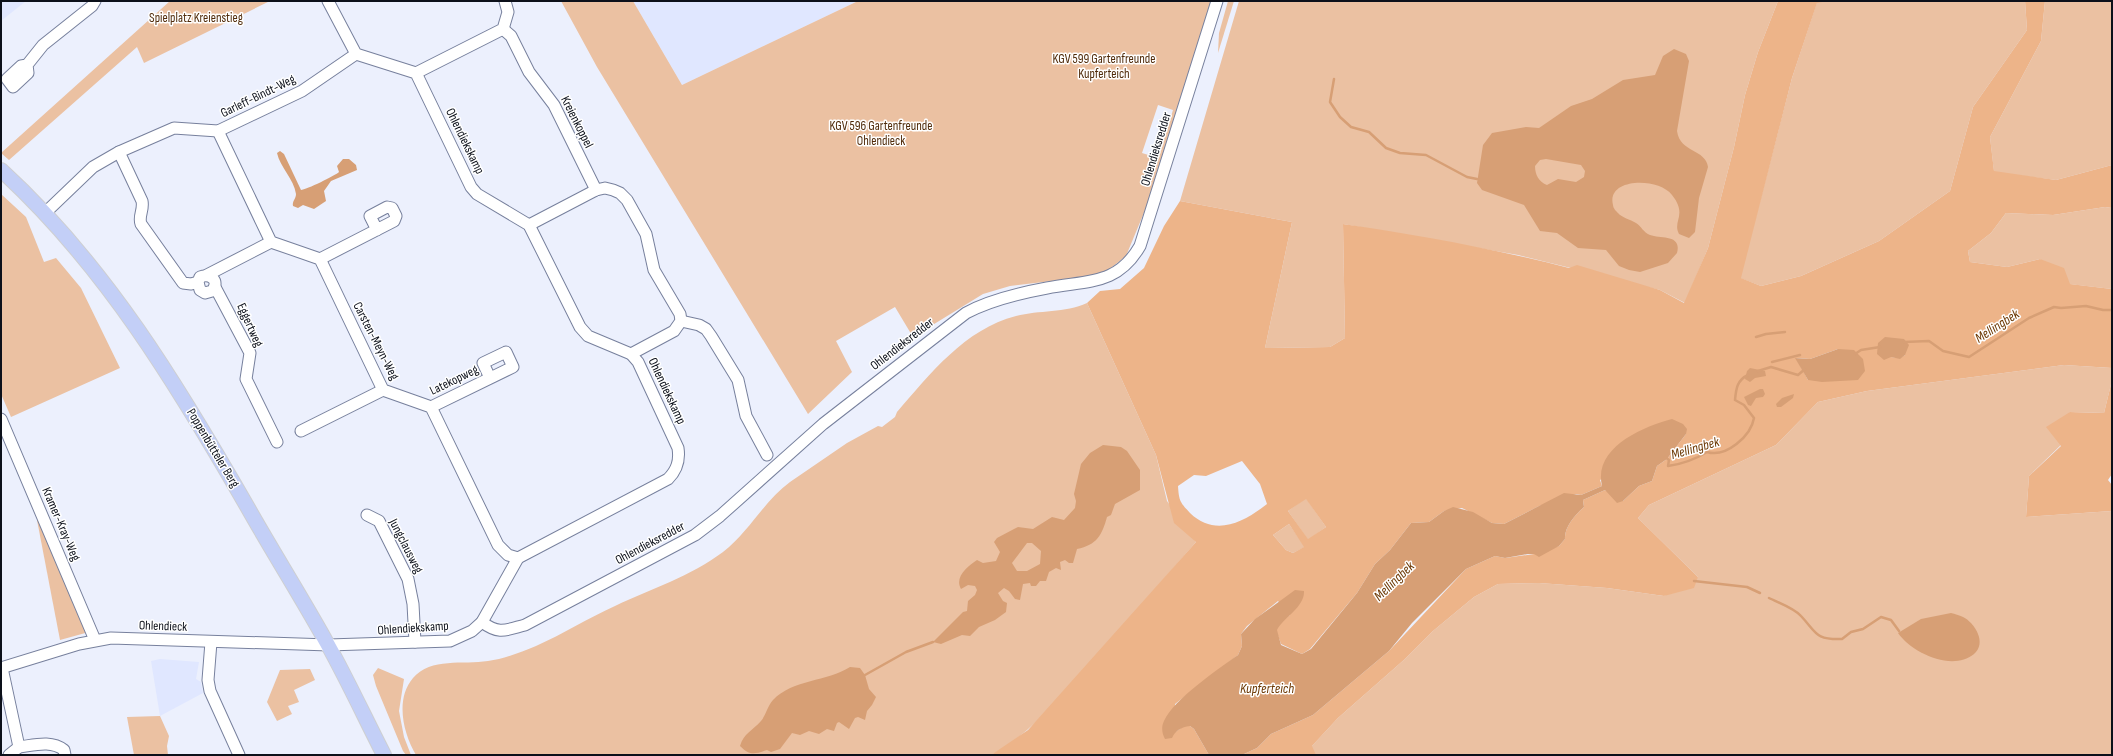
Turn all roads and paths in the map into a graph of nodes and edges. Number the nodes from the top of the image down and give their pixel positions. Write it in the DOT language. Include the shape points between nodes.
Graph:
graph roads {
  1 [pos="95,1"];
  2 [pos="328,1"];
  3 [pos="505,1"];
  4 [pos="1217,1"];
  5 [pos="503,29"];
  6 [pos="356,54"];
  7 [pos="27,64"];
  8 [pos="416,73"];
  9 [pos="218,131"];
  10 [pos="119,152"];
  11 [pos="1,170"];
  12 [pos="596,190"];
  13 [pos="45,213"];
  14 [pos="529,225"];
  15 [pos="377,230"];
  16 [pos="271,242"];
  17 [pos="320,259"];
  18 [pos="207,275"];
  19 [pos="198,282"];
  20 [pos="215,287"];
  21 [pos="681,321"];
  22 [pos="631,354"];
  23 [pos="490,378"];
  24 [pos="383,390"];
  25 [pos="431,408"];
  26 [pos="1,419"];
  27 [pos="301,431"];
  28 [pos="277,442"];
  29 [pos="767,455"];
  30 [pos="367,515"];
  31 [pos="518,558"];
  32 [pos="482,622"];
  33 [pos="95,640"];
  34 [pos="211,642"];
  35 [pos="415,642"];
  36 [pos="329,645"];
  37 [pos="2,668"];
  38 [pos="19,747"];
  39 [pos="9,755"];
  40 [pos="65,755"];
  41 [pos="239,755"];
  42 [pos="384,755"];
  1 -- 7 [label="street" via="43,45"];
  2 -- 6 [label="street"];
  3 -- 5 [label="street" via="508,12"];
  4 -- 32 [label="street, Ohlendieksredder" via="1140,246 1125,267 1103,279 1025,293 985,304 966,313 823,424 720,516 695,535 525,625 496,631"];
  5 -- 8 [label="street"];
  5 -- 12 [label="street, Kreienkoppel" via="511,36 529,72 554,105"];
  6 -- 8 [label="street"];
  6 -- 9 [label="street, Garleff-Bindt-Weg" via="302,91"];
  8 -- 14 [label="street, Ohlendiekskamp" via="471,187 478,194"];
  9 -- 10 [label="street, Garleff-Bindt-Weg" via="174,128"];
  9 -- 16 [label="street"];
  10 -- 13 [label="street, Garleff-Bindt-Weg" via="93,167"];
  10 -- 19 [label="street" via="142,201 140,224 183,283"];
  11 -- 13 [label="main road, Poppenbütteler Berg"];
  12 -- 14 [label="street"];
  12 -- 21 [label="street" via="614,190 620,192 627,200 646,234 654,270 680,314"];
  13 -- 36 [label="main road, Poppenbütteler Berg" via="100,277 154,352 206,435"];
  14 -- 22 [label="street, Ohlendiekskamp" via="580,327 588,336"];
  15 -- 17 [label="street"];
  16 -- 17 [label="street"];
  16 -- 18 [label="street"];
  17 -- 24 [label="street, Carsten-Meyn-Weg"];
  18 -- 19 [label="street" via="200,277"];
  18 -- 20 [label="street" via="216,282"];
  19 -- 20 [label="street" via="200,290 205,293"];
  20 -- 28 [label="street, Eggertweg" via="250,353 246,379"];
  21 -- 22 [label="street" via="674,331"];
  21 -- 29 [label="street" via="699,325 711,336 738,380 746,416"];
  22 -- 31 [label="street, Ohlendiekskamp" via="638,362 678,448 680,457 675,473"];
  23 -- 25 [label="street, Latekopweg"];
  24 -- 25 [label="street, Carsten-Meyn-Weg"];
  24 -- 27 [label="street"];
  25 -- 31 [label="street" via="498,544 508,555"];
  26 -- 33 [label="street, Kramer-Kray-Weg"];
  30 -- 35 [label="street, Jungclausweg" via="379,522 408,579 413,604"];
  31 -- 32 [label="street, Ohlendiekskamp"];
  32 -- 35 [label="street, Ohlendiekskamp" via="472,631 450,641"];
  33 -- 34 [label="street, Ohlendieck" via="111,638"];
  33 -- 37 [label="street, Ohlendieck"];
  34 -- 36 [label="street, Ohlendieck"];
  34 -- 41 [label="street" via="208,680 210,691"];
  35 -- 36 [label="street, Ohlendiekskamp"];
  36 -- 42 [label="main road, Poppenbütteler Berg"];
  37 -- 38 [label="street"];
  38 -- 39 [label="street"];
  38 -- 40 [label="street" via="57,744 64,750"];
}
